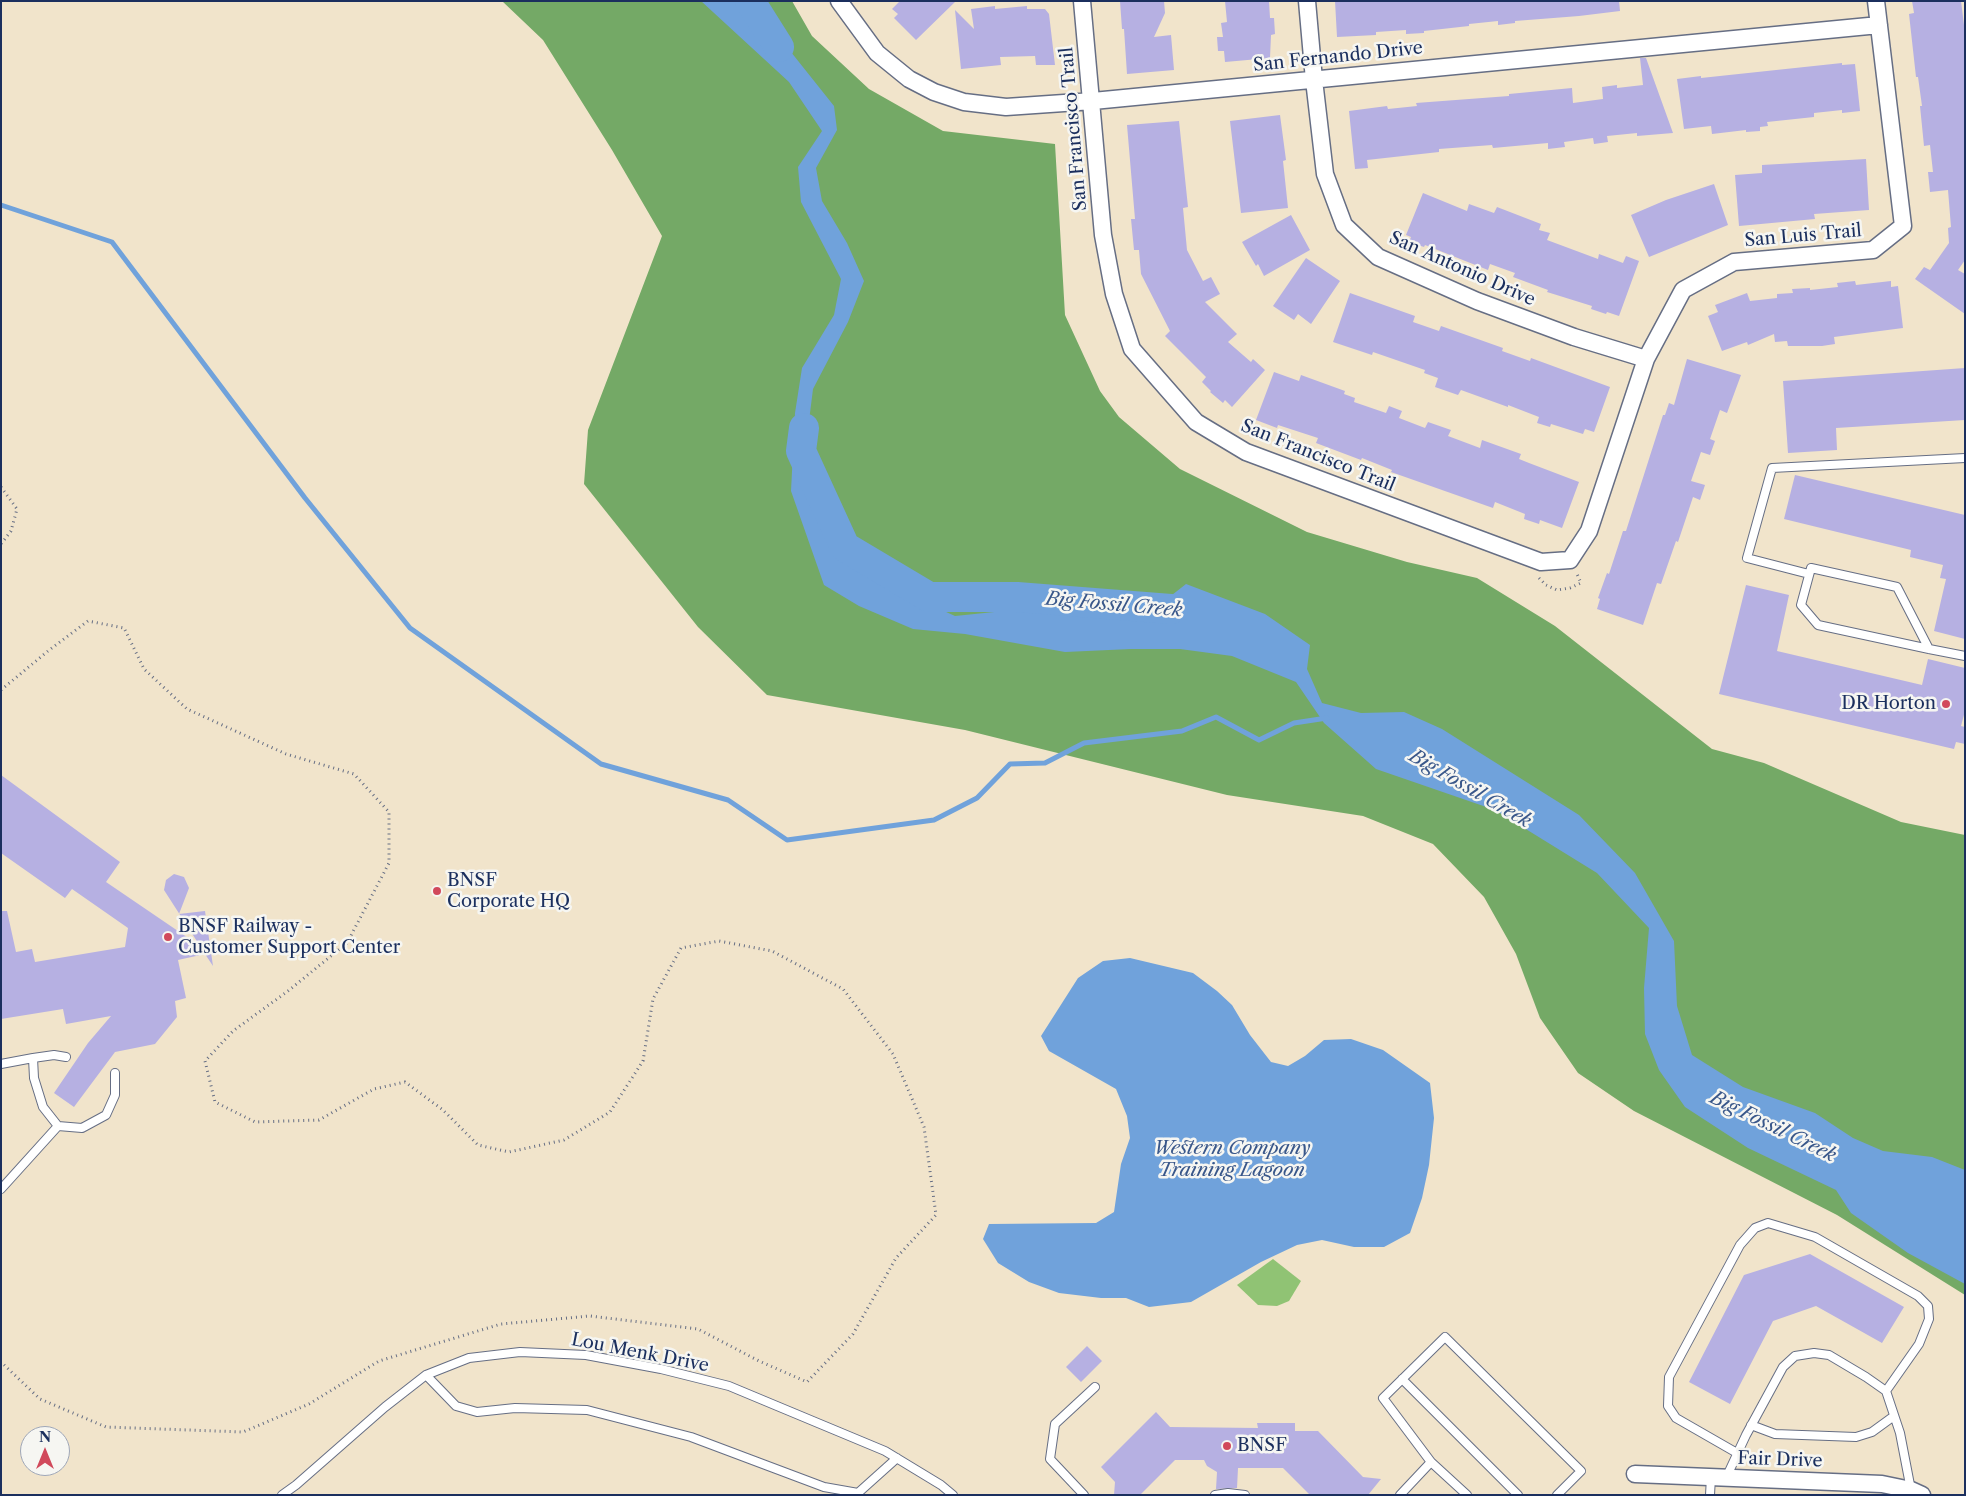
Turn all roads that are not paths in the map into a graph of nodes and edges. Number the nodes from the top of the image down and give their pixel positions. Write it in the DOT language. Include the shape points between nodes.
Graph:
graph roads {
  1 [pos="840,1"];
  2 [pos="1082,1"];
  3 [pos="1307,1"];
  4 [pos="1876,1"];
  5 [pos="1879,25"];
  6 [pos="1314,80"];
  7 [pos="1092,102"];
  8 [pos="1646,359"];
  9 [pos="1965,458"];
  10 [pos="1570,560"];
  11 [pos="1809,574"];
  12 [pos="1929,649"];
  13 [pos="1965,656"];
  14 [pos="66,1057"];
  15 [pos="33,1058"];
  16 [pos="1,1064"];
  17 [pos="115,1073"];
  18 [pos="58,1126"];
  19 [pos="1,1189"];
  20 [pos="426,1375"];
  21 [pos="1402,1379"];
  22 [pos="1095,1388"];
  23 [pos="1886,1391"];
  24 [pos="1894,1416"];
  25 [pos="1751,1426"];
  26 [pos="1737,1454"];
  27 [pos="897,1458"];
  28 [pos="1431,1462"];
  29 [pos="1634,1474"];
  30 [pos="1719,1478"];
  31 [pos="1915,1493"];
  32 [pos="282,1495"];
  33 [pos="953,1495"];
  34 [pos="1084,1495"];
  35 [pos="1215,1495"];
  36 [pos="1245,1495"];
  37 [pos="1400,1495"];
  38 [pos="1467,1495"];
  39 [pos="1518,1495"];
  40 [pos="1557,1495"];
  41 [pos="1710,1495"];
  1 -- 7 [label="street, San Fernando Drive" via="877,53 909,79 934,92 964,102 1006,107"];
  2 -- 7 [label="street, San Francisco Trail"];
  3 -- 6 [label="street, San Antonio Drive"];
  4 -- 5 [label="street, San Luis Trail"];
  5 -- 6 [label="street, San Fernando Drive"];
  5 -- 8 [label="street, San Luis Trail" via="1903,226 1873,250 1734,262 1683,290"];
  6 -- 7 [label="street, San Fernando Drive"];
  6 -- 8 [label="street, San Antonio Drive" via="1325,174 1331,191 1344,225 1378,257 1494,308"];
  7 -- 10 [label="street, San Francisco Trail" via="1103,235 1114,294 1132,349 1196,422 1246,452 1541,562"];
  8 -- 10 [label="street, San Luis Trail" via="1590,531"];
  9 -- 11 [label="lane" via="1772,468 1747,558"];
  11 -- 12 [label="lane" via="1811,568 1897,587"];
  11 -- 12 [label="lane" via="1801,605 1818,624"];
  12 -- 13 [label="lane"];
  14 -- 15 [label="lane"];
  15 -- 16 [label="lane"];
  15 -- 18 [label="lane" via="34,1078 43,1106"];
  17 -- 18 [label="lane" via="115,1095 106,1115 82,1128"];
  18 -- 19 [label="lane"];
  20 -- 27 [label="lane, Lou Menk Drive" via="469,1358 499,1353 586,1355 729,1386"];
  20 -- 27 [label="lane" via="456,1406 477,1412 516,1408 587,1410 691,1437 824,1487 858,1493"];
  20 -- 32 [label="lane, Lou Menk Drive"];
  21 -- 28 [label="lane" via="1382,1398"];
  21 -- 39 [label="lane"];
  21 -- 40 [label="lane" via="1445,1337 1581,1471"];
  22 -- 34 [label="lane" via="1055,1424 1050,1459"];
  23 -- 24 [label="lane"];
  23 -- 25 [label="lane" via="1829,1355 1795,1356 1783,1367"];
  23 -- 26 [label="lane" via="1919,1344 1930,1319 1928,1306 1918,1296 1814,1237 1768,1222 1755,1228 1740,1245 1669,1377 1668,1406 1676,1418"];
  24 -- 25 [label="lane" via="1872,1432 1856,1437 1775,1434"];
  24 -- 31 [label="lane"];
  25 -- 26 [label="lane"];
  26 -- 30 [label="lane"];
  27 -- 33 [label="lane, Lou Menk Drive"];
  28 -- 37 [label="lane"];
  28 -- 38 [label="lane"];
  29 -- 30 [label="street, Fair Drive"];
  30 -- 31 [label="street, Fair Drive" via="1859,1486 1882,1484"];
  30 -- 41 [label="lane"];
  35 -- 36 [label="lane"];
}
